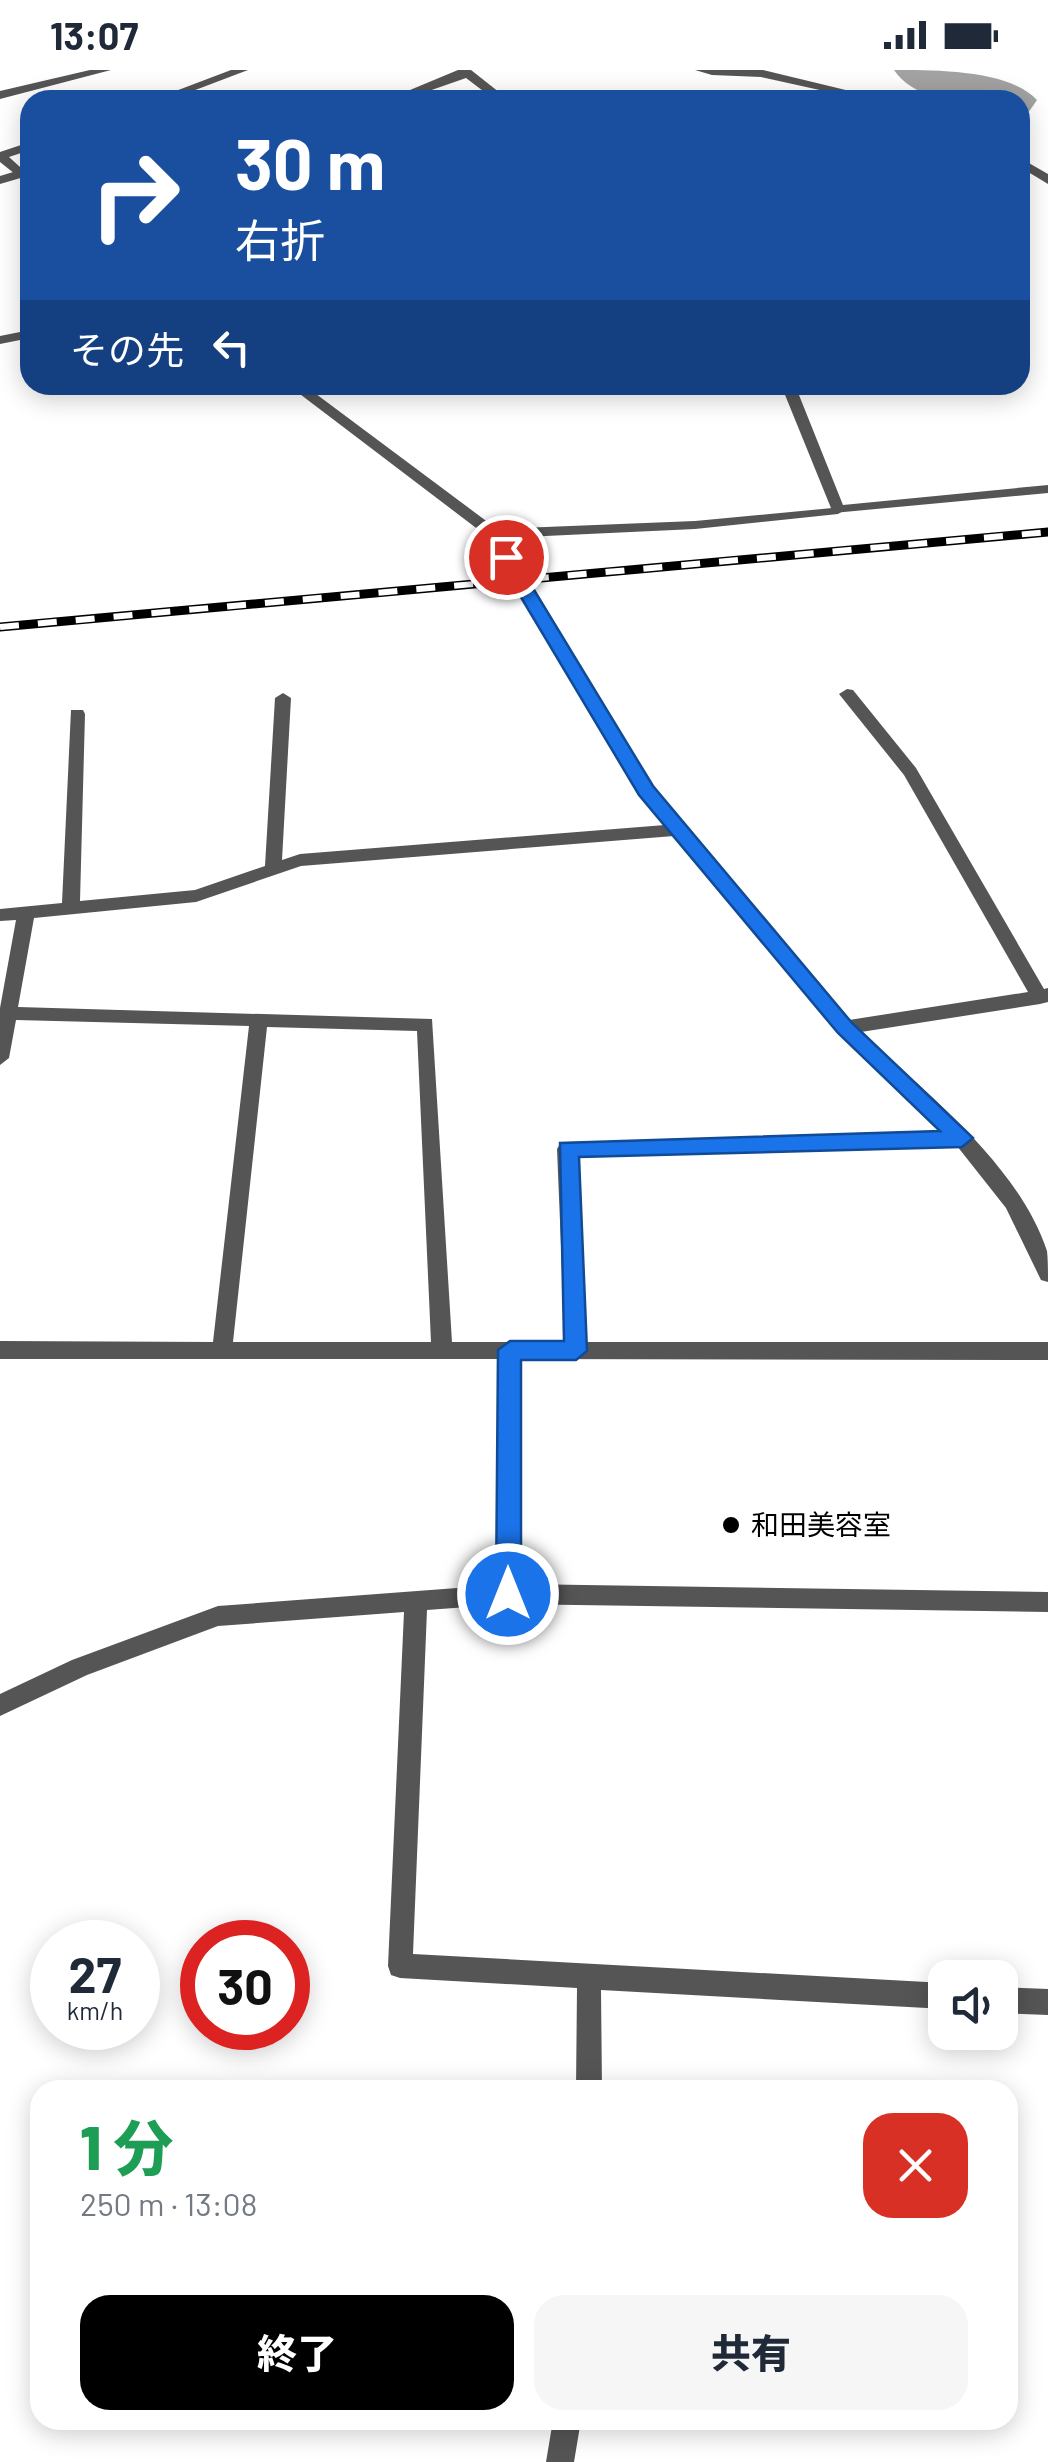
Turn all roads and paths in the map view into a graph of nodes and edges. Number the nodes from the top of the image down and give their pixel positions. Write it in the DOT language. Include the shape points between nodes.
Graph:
graph roads {
  1 [pos="105,70"];
  2 [pos="242,70"];
  3 [pos="701,70"];
  4 [pos="466,71"];
  5 [pos="712,71"];
  6 [pos="21,90"];
  7 [pos="186,90"];
  8 [pos="418,90"];
  9 [pos="490,90"];
  10 [pos="837,90"];
  11 [pos="0,156"];
  12 [pos="20,174"];
  13 [pos="309,395"];
  14 [pos="792,395"];
  15 [pos="1048,489"];
  16 [pos="838,510"];
  17 [pos="494,534"];
  18 [pos="846,694"];
  19 [pos="284,698"];
  20 [pos="76,714"];
  21 [pos="679,830"];
  22 [pos="273,870"];
  23 [pos="70,910"];
  24 [pos="26,914"];
  25 [pos="0,915"];
  26 [pos="1044,996"];
  27 [pos="8,1013"];
  28 [pos="259,1020"];
  29 [pos="845,1028"];
  30 [pos="0,1058"];
  31 [pos="962,1138"];
  32 [pos="1048,1274"];
  33 [pos="0,1350"];
  34 [pos="222,1350"];
  35 [pos="442,1350"];
  36 [pos="510,1350"];
  37 [pos="576,1351"];
  38 [pos="1048,1351"];
  39 [pos="508,1594"];
  40 [pos="416,1601"];
  41 [pos="1048,1602"];
  42 [pos="0,1705"];
  43 [pos="589,1976"];
  44 [pos="928,1995"];
  45 [pos="1018,2001"];
  46 [pos="1048,2002"];
  47 [pos="589,2080"];
  48 [pos="565,2430"];
  49 [pos="560,2462"];
  1 -- 6 [label="street"];
  2 -- 7 [label="street"];
  3 -- 5 [label="street"];
  4 -- 8 [label="street"];
  4 -- 9 [label="street"];
  5 -- 10 [label="street" via="761,73"];
  11 -- 12 [label="street"];
  13 -- 17 [label="street"];
  14 -- 16 [label="street"];
  15 -- 16 [label="street"];
  16 -- 17 [label="street" via="696,525"];
  17 -- 21 [label="street" via="646,791"];
  18 -- 26 [label="street" via="910,772"];
  19 -- 22 [label="street"];
  20 -- 23 [label="street"];
  21 -- 22 [label="street" via="300,860"];
  21 -- 29 [label="street"];
  22 -- 23 [label="street" via="196,896"];
  23 -- 24 [label="street"];
  24 -- 25 [label="street"];
  24 -- 27 [label="street"];
  26 -- 29 [label="street"];
  27 -- 28 [label="street"];
  27 -- 30 [label="street"];
  28 -- 34 [label="street"];
  28 -- 35 [label="street" via="426,1024"];
  29 -- 31 [label="street"];
  31 -- 32 [label="street" via="1012,1203"];
  31 -- 37 [label="street" via="567,1149"];
  33 -- 34 [label="street"];
  34 -- 35 [label="street"];
  35 -- 36 [label="street"];
  36 -- 37 [label="street"];
  36 -- 39 [label="street"];
  37 -- 38 [label="street"];
  39 -- 40 [label="street"];
  39 -- 41 [label="street"];
  40 -- 42 [label="street" via="218,1616"];
  40 -- 43 [label="street" via="400,1966"];
  43 -- 44 [label="street"];
  43 -- 47 [label="street"];
  45 -- 46 [label="street"];
  48 -- 49 [label="street"];
}
